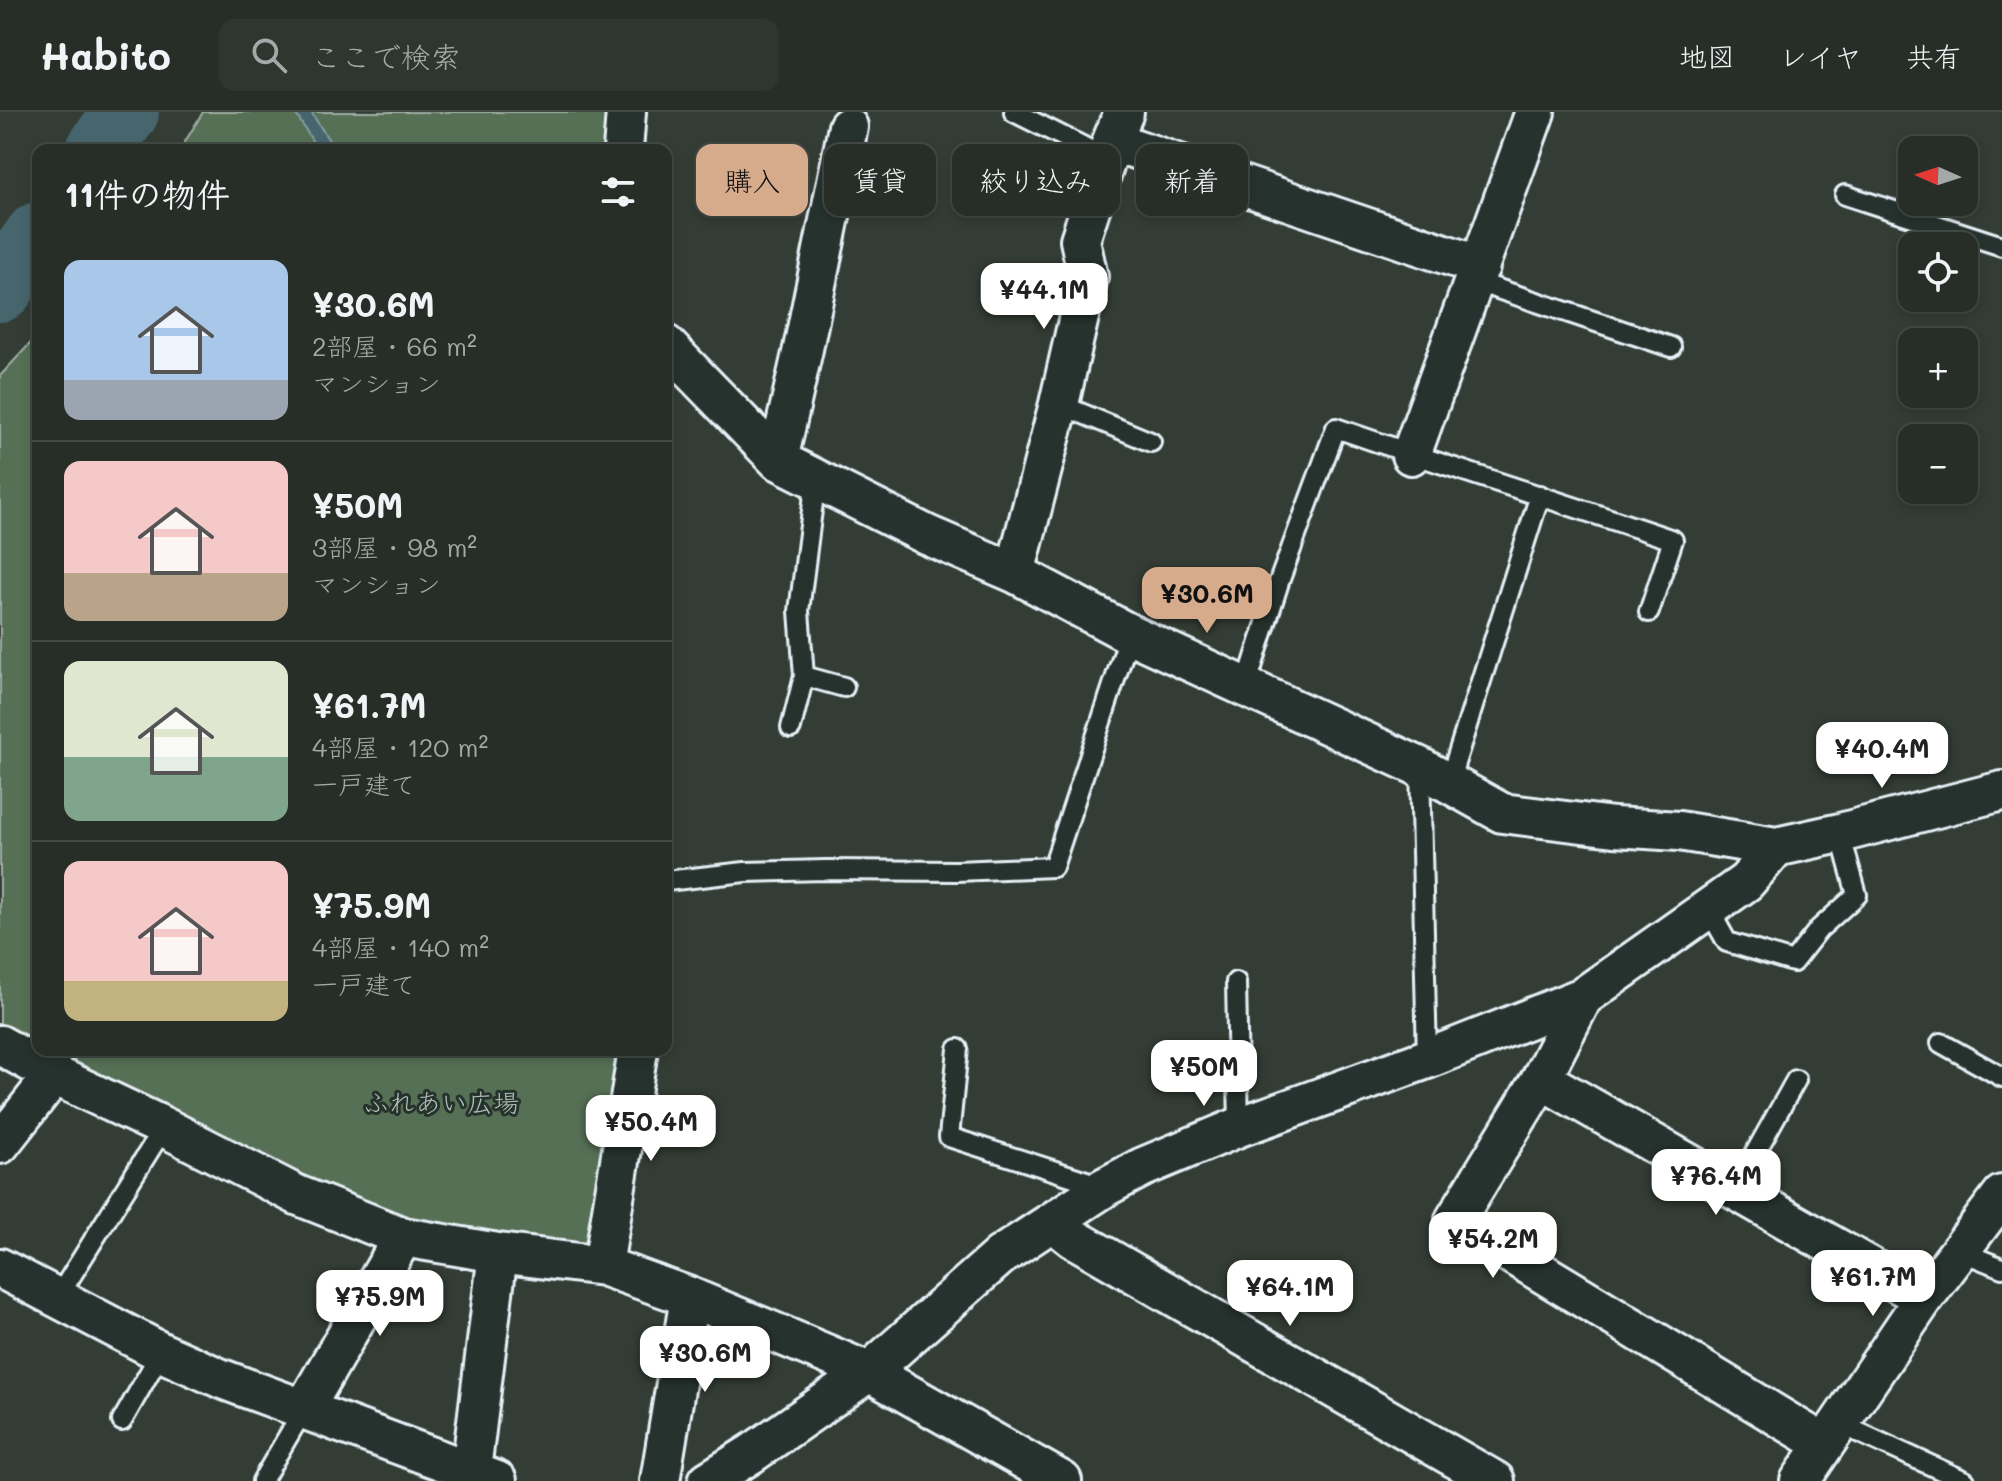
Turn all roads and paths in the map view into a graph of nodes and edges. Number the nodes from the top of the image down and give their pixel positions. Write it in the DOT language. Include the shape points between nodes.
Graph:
graph roads {
  1 [pos="626,112"];
  2 [pos="1014,112"];
  3 [pos="1535,112"];
  4 [pos="848,127"];
  5 [pos="1114,137"];
  6 [pos="623,144"];
  7 [pos="1845,195"];
  8 [pos="2002,246"];
  9 [pos="1477,273"];
  10 [pos="1671,347"];
  11 [pos="672,351"];
  12 [pos="1059,404"];
  13 [pos="1151,442"];
  14 [pos="1411,455"];
  15 [pos="778,460"];
  16 [pos="816,479"];
  17 [pos="1540,495"];
  18 [pos="1015,573"];
  19 [pos="1649,612"];
  20 [pos="1130,634"];
  21 [pos="804,676"];
  22 [pos="1246,686"];
  23 [pos="844,687"];
  24 [pos="791,728"];
  25 [pos="1434,774"];
  26 [pos="2002,791"];
  27 [pos="1840,833"];
  28 [pos="1776,847"];
  29 [pos="672,880"];
  30 [pos="1709,910"];
  31 [pos="1236,982"];
  32 [pos="1583,997"];
  33 [pos="1941,1043"];
  34 [pos="0,1045"];
  35 [pos="958,1049"];
  36 [pos="637,1056"];
  37 [pos="1427,1059"];
  38 [pos="54,1075"];
  39 [pos="2002,1077"];
  40 [pos="1541,1079"];
  41 [pos="1796,1080"];
  42 [pos="164,1127"];
  43 [pos="1239,1127"];
  44 [pos="0,1144"];
  45 [pos="1105,1187"];
  46 [pos="1734,1191"];
  47 [pos="2002,1195"];
  48 [pos="1053,1222"];
  49 [pos="403,1237"];
  50 [pos="1960,1251"];
  51 [pos="498,1253"];
  52 [pos="603,1266"];
  53 [pos="0,1268"];
  54 [pos="2002,1268"];
  55 [pos="58,1297"];
  56 [pos="690,1297"];
  57 [pos="1924,1298"];
  58 [pos="161,1352"];
  59 [pos="869,1372"];
  60 [pos="304,1409"];
  61 [pos="122,1421"];
  62 [pos="1831,1434"];
  63 [pos="755,1467"];
  64 [pos="484,1476"];
  65 [pos="262,1481"];
  66 [pos="660,1481"];
  67 [pos="708,1481"];
  68 [pos="1062,1481"];
  69 [pos="1495,1481"];
  70 [pos="1800,1481"];
  71 [pos="1965,1481"];
  1 -- 6 [label="street"];
  2 -- 5 [label="lane"];
  3 -- 9 [label="street"];
  4 -- 15 [label="street"];
  5 -- 9 [label="street"];
  5 -- 12 [label="street" via="1080,240 1088,277"];
  7 -- 8 [label="lane"];
  9 -- 10 [label="lane"];
  9 -- 14 [label="street"];
  11 -- 15 [label="street"];
  12 -- 13 [label="lane"];
  12 -- 18 [label="street"];
  14 -- 17 [label="lane"];
  14 -- 22 [label="lane" via="1336,428"];
  15 -- 16 [label="street"];
  16 -- 18 [label="street"];
  16 -- 21 [label="lane" via="799,611"];
  17 -- 19 [label="lane" via="1673,540"];
  17 -- 25 [label="lane"];
  18 -- 20 [label="street"];
  20 -- 22 [label="street"];
  20 -- 29 [label="lane" via="1053,867 745,872"];
  21 -- 23 [label="lane"];
  21 -- 24 [label="lane"];
  22 -- 25 [label="street"];
  25 -- 28 [label="street" via="1502,813"];
  25 -- 37 [label="lane"];
  26 -- 27 [label="street"];
  27 -- 28 [label="street"];
  27 -- 30 [label="lane" via="1857,895 1793,962 1727,942"];
  28 -- 30 [label="street" via="1746,882"];
  30 -- 32 [label="street"];
  31 -- 43 [label="lane"];
  32 -- 37 [label="street"];
  32 -- 40 [label="street"];
  33 -- 39 [label="lane"];
  34 -- 38 [label="street"];
  35 -- 45 [label="lane" via="949,1137"];
  36 -- 52 [label="street"];
  37 -- 43 [label="street"];
  38 -- 42 [label="street"];
  38 -- 44 [label="street"];
  40 -- 46 [label="street"];
  40 -- 62 [label="street" via="1455,1220"];
  41 -- 46 [label="lane"];
  42 -- 49 [label="street" via="297,1195"];
  42 -- 55 [label="lane"];
  43 -- 45 [label="street"];
  45 -- 48 [label="street"];
  46 -- 57 [label="street"];
  47 -- 50 [label="street"];
  48 -- 59 [label="street" via="1000,1256"];
  48 -- 69 [label="street"];
  49 -- 51 [label="street"];
  49 -- 60 [label="street"];
  50 -- 54 [label="lane"];
  50 -- 57 [label="street"];
  51 -- 52 [label="street"];
  51 -- 64 [label="street"];
  52 -- 56 [label="street"];
  53 -- 55 [label="street"];
  55 -- 58 [label="street"];
  56 -- 59 [label="street"];
  56 -- 66 [label="street"];
  57 -- 62 [label="street"];
  58 -- 60 [label="street"];
  58 -- 61 [label="lane"];
  59 -- 63 [label="street"];
  59 -- 68 [label="street"];
  60 -- 64 [label="street"];
  60 -- 65 [label="lane"];
  62 -- 70 [label="street"];
  62 -- 71 [label="lane"];
  63 -- 67 [label="street"];
}
